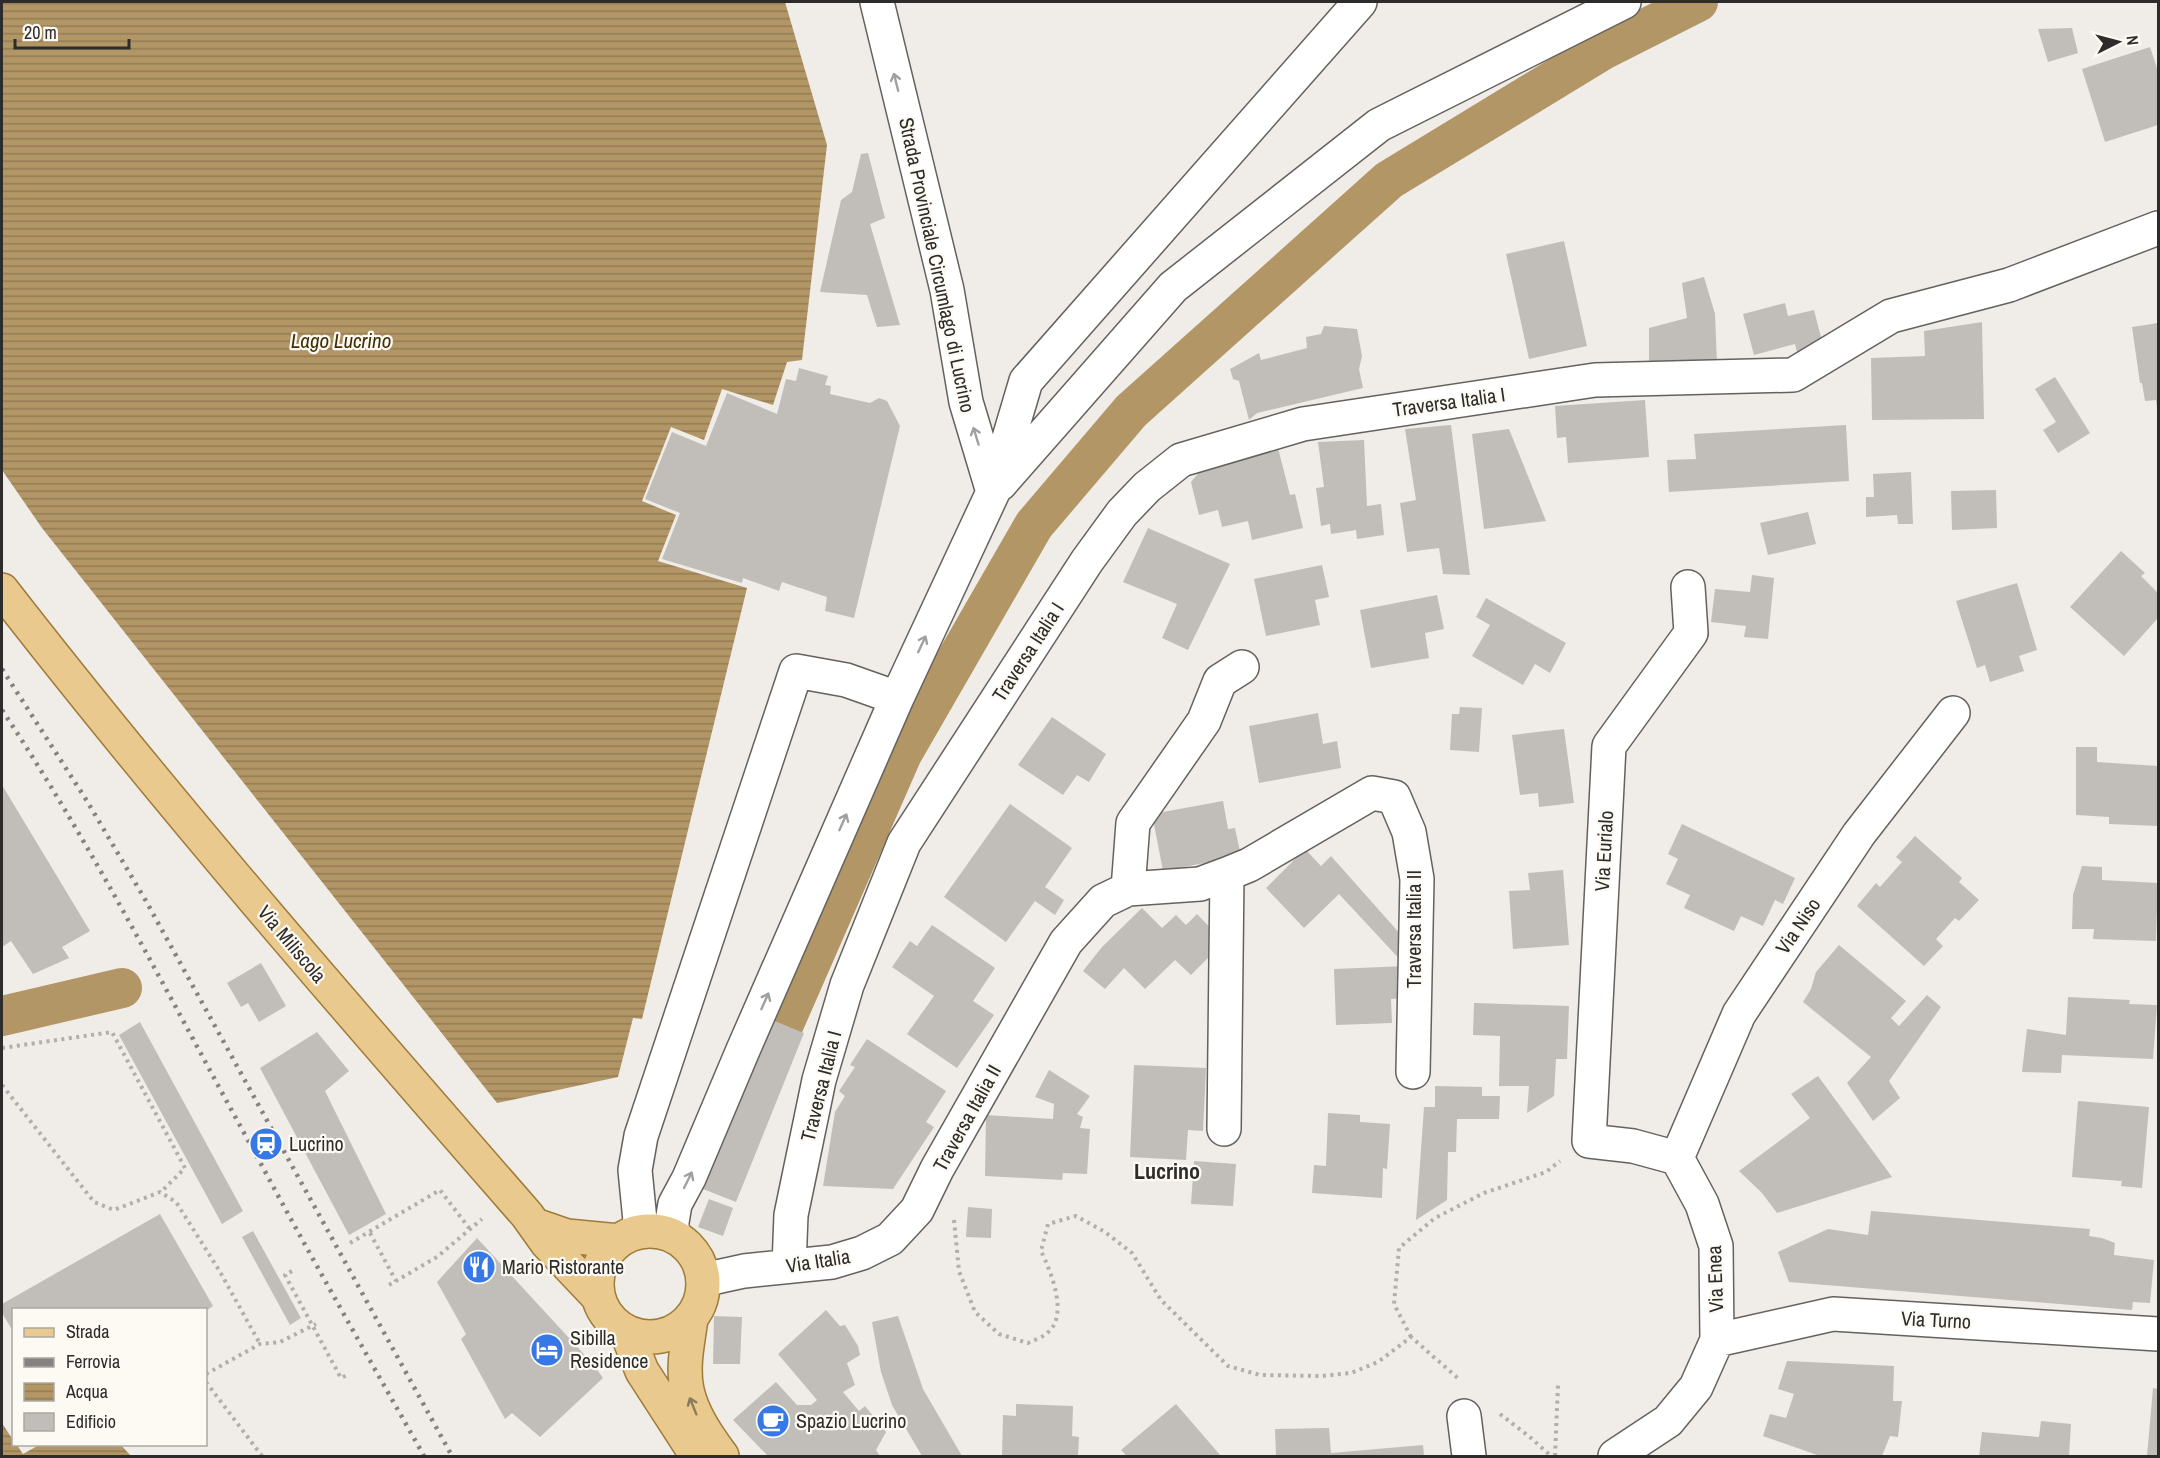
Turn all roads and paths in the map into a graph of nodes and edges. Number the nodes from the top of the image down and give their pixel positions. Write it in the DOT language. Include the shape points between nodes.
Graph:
graph roads {
  1 [pos="877,2"];
  2 [pos="1360,2"];
  3 [pos="1624,2"];
  4 [pos="2158,228"];
  5 [pos="993,492"];
  6 [pos="1688,587"];
  7 [pos="2,590"];
  8 [pos="1242,667"];
  9 [pos="897,698"];
  10 [pos="1953,713"];
  11 [pos="1227,874"];
  12 [pos="1128,889"];
  13 [pos="2,1048"];
  14 [pos="1413,1072"];
  15 [pos="2,1084"];
  16 [pos="1224,1129"];
  17 [pos="1588,1141"];
  18 [pos="1677,1158"];
  19 [pos="160,1192"];
  20 [pos="917,1210"];
  21 [pos="485,1216"];
  22 [pos="535,1225"];
  23 [pos="469,1228"];
  24 [pos="370,1233"];
  25 [pos="644,1236"];
  26 [pos="350,1243"];
  27 [pos="789,1266"];
  28 [pos="292,1270"];
  29 [pos="703,1280"];
  30 [pos="396,1281"];
  31 [pos="389,1285"];
  32 [pos="598,1299"];
  33 [pos="691,1319"];
  34 [pos="314,1325"];
  35 [pos="627,1333"];
  36 [pos="2158,1334"];
  37 [pos="1411,1337"];
  38 [pos="1717,1340"];
  39 [pos="260,1344"];
  40 [pos="207,1373"];
  41 [pos="349,1374"];
  42 [pos="1462,1382"];
  43 [pos="207,1383"];
  44 [pos="1558,1385"];
  45 [pos="1496,1412"];
  46 [pos="1464,1416"];
  47 [pos="1632,1452"];
  48 [pos="262,1456"];
  49 [pos="697,1456"];
  50 [pos="722,1456"];
  51 [pos="1468,1456"];
  52 [pos="1553,1456"];
  5 -- 1 [label="street, Strada Provinciale Circumlago di Lucrino, one-way" via="966,402 947,290"];
  2 -- 5 [label="street" via="1026,381"];
  3 -- 5 [label="street" via="1379,125 1173,287"];
  4 -- 27 [label="street, Traversa Italia I" via="2009,285 1891,316 1793,375 1595,380 1303,424 1181,460 1122,513 1087,561 904,843 847,985 819,1080 791,1215"];
  9 -- 5 [label="street, one-way"];
  6 -- 17 [label="street, Via Eurialo" via="1691,633 1609,746"];
  7 -- 22 [label="main road, Via Miliscola" via="319,977"];
  8 -- 12 [label="street" via="1220,681 1204,720 1132,822"];
  25 -- 9 [label="street, one-way" via="675,1204 689,1178"];
  9 -- 25 [label="street" via="846,680 796,671 641,1136 635,1170"];
  10 -- 18 [label="street, Via Niso" via="1860,834 1739,1014"];
  11 -- 12 [label="street, Traversa Italia II" via="1200,884"];
  11 -- 14 [label="street, Traversa Italia II" via="1372,793 1394,797 1409,832 1418,879"];
  11 -- 16 [label="street"];
  12 -- 20 [label="street, Traversa Italia II" via="1102,901 1066,942"];
  13 -- 19 [label="path" via="112,1032 185,1168"];
  15 -- 19 [label="path" via="94,1202 114,1210"];
  17 -- 18 [label="street" via="1633,1146"];
  17 -- 37 [label="path" via="1546,1172 1484,1193 1434,1218 1399,1248 1394,1304"];
  18 -- 38 [label="street, Via Enea" via="1702,1204 1716,1246"];
  19 -- 39 [label="path" via="176,1202"];
  20 -- 27 [label="street, Via Italia" via="890,1239 862,1253 832,1262"];
  20 -- 37 [label="path" via="954,1215 959,1271 975,1312 999,1334 1028,1342 1047,1334 1058,1314 1053,1275 1041,1251 1048,1224 1076,1216 1132,1253 1161,1300 1228,1366 1260,1375 1322,1376 1351,1372 1378,1362"];
  21 -- 23 [label="path"];
  22 -- 25 [label="main road, Via Miliscola" via="567,1236"];
  22 -- 32 [label="main road"];
  23 -- 24 [label="path" via="440,1190"];
  23 -- 30 [label="path" via="437,1257"];
  24 -- 26 [label="path"];
  24 -- 30 [label="path"];
  25 -- 29 [label="main road" via="684,1242 700,1266"];
  25 -- 32 [label="main road" via="609,1250 598,1273"];
  27 -- 29 [label="street, Via Italia"];
  28 -- 34 [label="path" via="285,1275"];
  29 -- 33 [label="main road" via="703,1294"];
  30 -- 31 [label="path"];
  32 -- 35 [label="main road" via="610,1318"];
  33 -- 35 [label="main road" via="661,1336"];
  50 -- 33 [label="main road, one-way" via="700,1422 687,1389"];
  34 -- 39 [label="path" via="279,1342"];
  34 -- 41 [label="path" via="341,1378"];
  35 -- 49 [label="main road" via="642,1371"];
  36 -- 38 [label="street, Via Turno" via="1833,1314"];
  37 -- 42 [label="path"];
  38 -- 47 [label="street, Via Enea" via="1696,1387 1668,1421"];
  39 -- 40 [label="path"];
  43 -- 48 [label="path"];
  44 -- 52 [label="path"];
  45 -- 52 [label="path"];
  46 -- 51 [label="street"];
}
